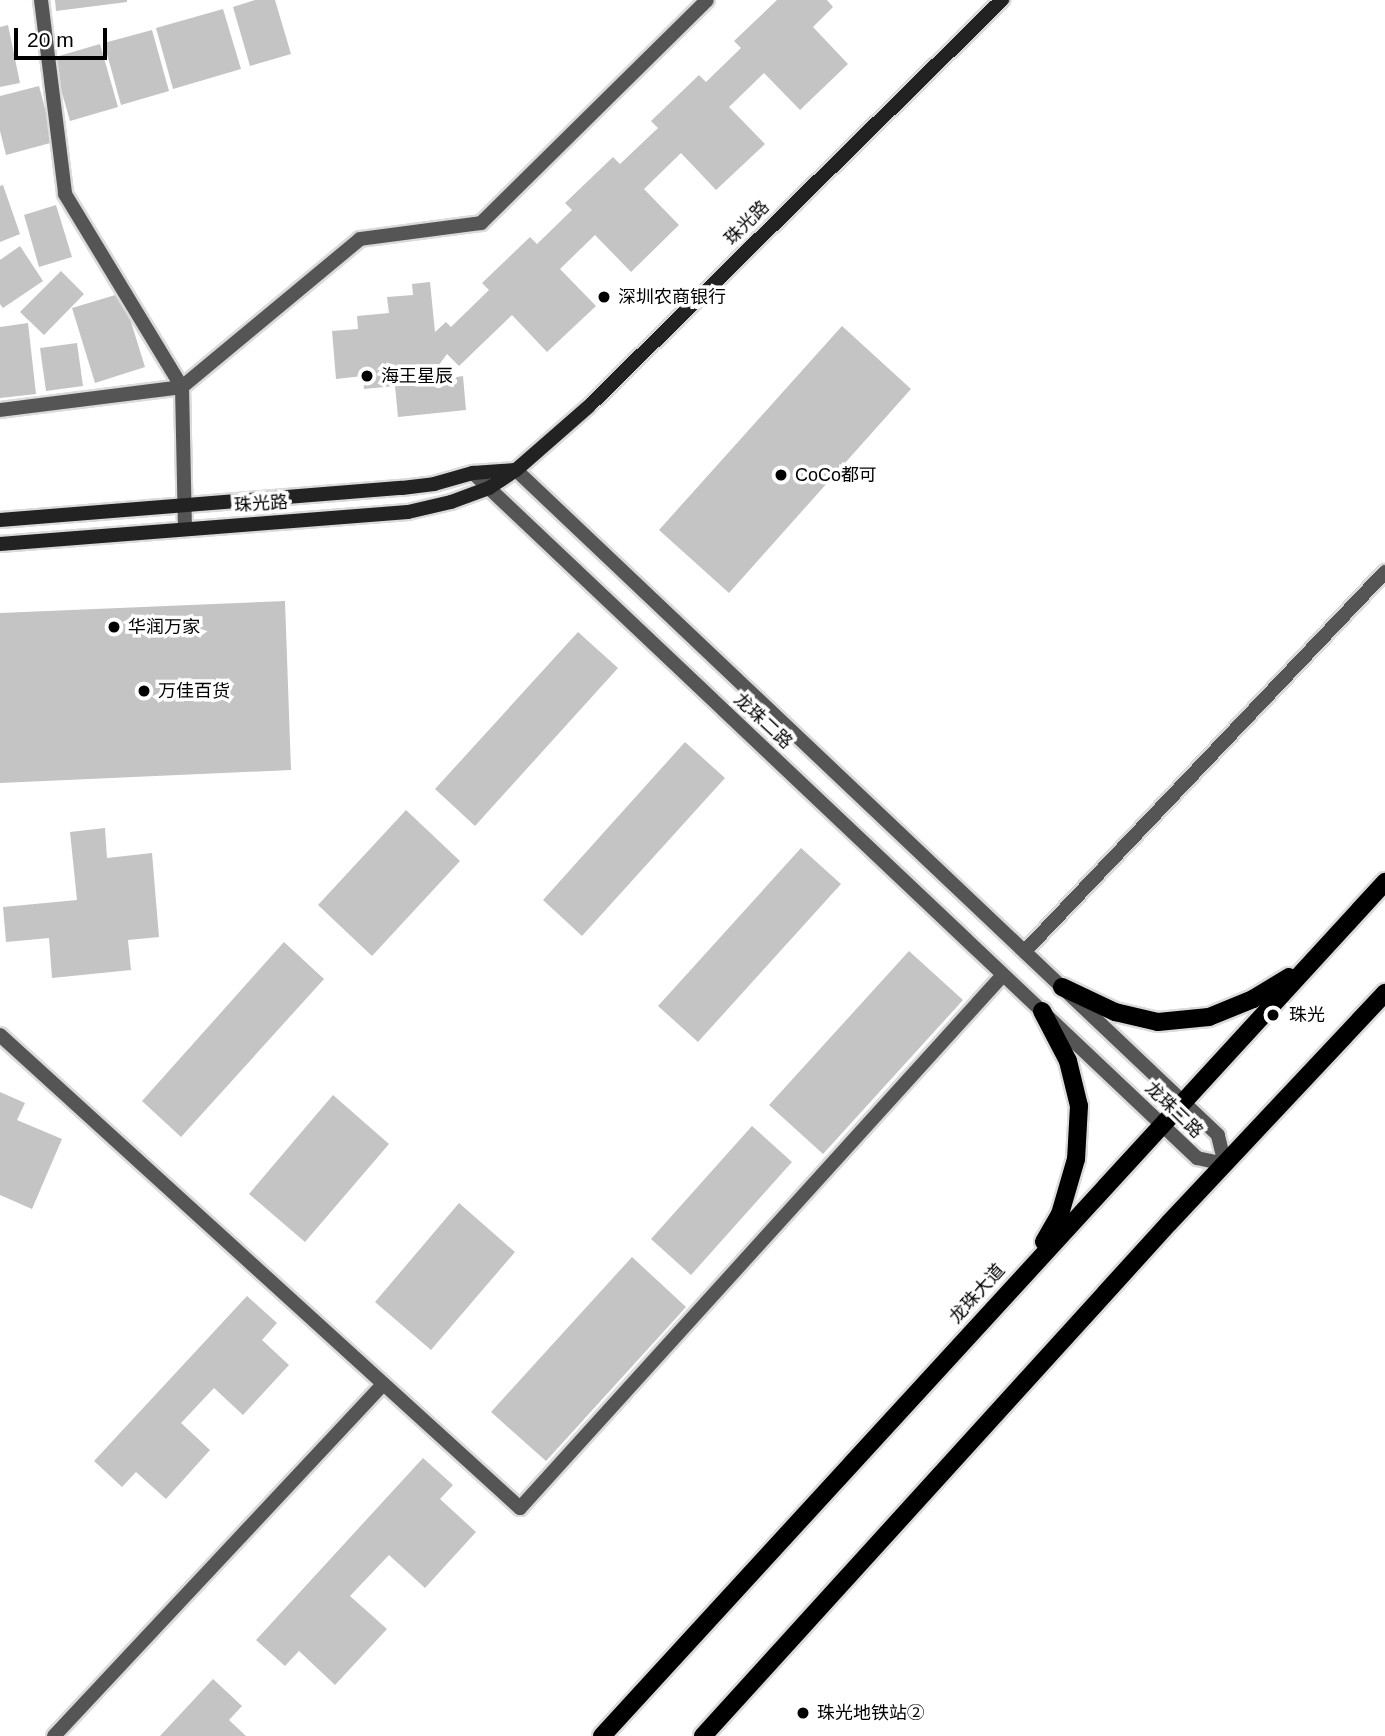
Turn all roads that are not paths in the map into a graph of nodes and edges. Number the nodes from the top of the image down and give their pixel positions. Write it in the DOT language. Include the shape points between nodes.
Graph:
graph roads {
  1 [pos="41,0"];
  2 [pos="707,0"];
  3 [pos="1002,0"];
  4 [pos="182,387"];
  5 [pos="0,410"];
  6 [pos="516,470"];
  7 [pos="473,472"];
  8 [pos="489,488"];
  9 [pos="184,505"];
  10 [pos="0,520"];
  11 [pos="185,529"];
  12 [pos="0,544"];
  13 [pos="1385,572"];
  14 [pos="1385,882"];
  15 [pos="1025,951"];
  16 [pos="1305,968"];
  17 [pos="1003,975"];
  18 [pos="1062,987"];
  19 [pos="1385,993"];
  20 [pos="1042,1011"];
  21 [pos="0,1035"];
  22 [pos="1182,1102"];
  23 [pos="1161,1125"];
  24 [pos="1225,1164"];
  25 [pos="1029,1269"];
  26 [pos="383,1384"];
  27 [pos="54,1736"];
  28 [pos="602,1736"];
  29 [pos="703,1736"];
  1 -- 4 [label="street" via="65,194"];
  2 -- 4 [label="street" via="481,223 360,239"];
  3 -- 6 [label="main road, 珠光路" via="588,407"];
  4 -- 5 [label="street"];
  4 -- 9 [label="street"];
  6 -- 7 [label="main road, 珠光路"];
  6 -- 8 [label="main road, 珠光路"];
  6 -- 15 [label="street, 龙珠二路"];
  7 -- 8 [label="street, 龙珠二路"];
  7 -- 9 [label="main road, 珠光路" via="402,488"];
  8 -- 11 [label="main road, 珠光路" via="408,512"];
  8 -- 17 [label="street, 龙珠二路"];
  9 -- 10 [label="main road, 珠光路"];
  9 -- 11 [label="street"];
  11 -- 12 [label="main road, 珠光路"];
  13 -- 15 [label="street"];
  14 -- 16 [label="main road, 龙珠大道"];
  15 -- 18 [label="street, 龙珠二路"];
  16 -- 18 [label="main road" via="1253,999 1209,1017 1158,1022 1115,1013"];
  16 -- 22 [label="main road, 龙珠大道"];
  17 -- 20 [label="street, 龙珠二路"];
  17 -- 26 [label="street" via="520,1508"];
  18 -- 22 [label="street, 龙珠二路"];
  19 -- 24 [label="main road"];
  20 -- 23 [label="street, 龙珠二路"];
  20 -- 25 [label="main road" via="1068,1061 1079,1107 1076,1159 1060,1214"];
  21 -- 26 [label="street"];
  22 -- 23 [label="main road, 龙珠大道"];
  22 -- 24 [label="street, 龙珠二路" via="1218,1135"];
  23 -- 24 [label="street, 龙珠二路" via="1197,1158"];
  23 -- 25 [label="main road, 龙珠大道"];
  24 -- 29 [label="main road"];
  25 -- 28 [label="main road, 龙珠大道"];
  26 -- 27 [label="street"];
}
